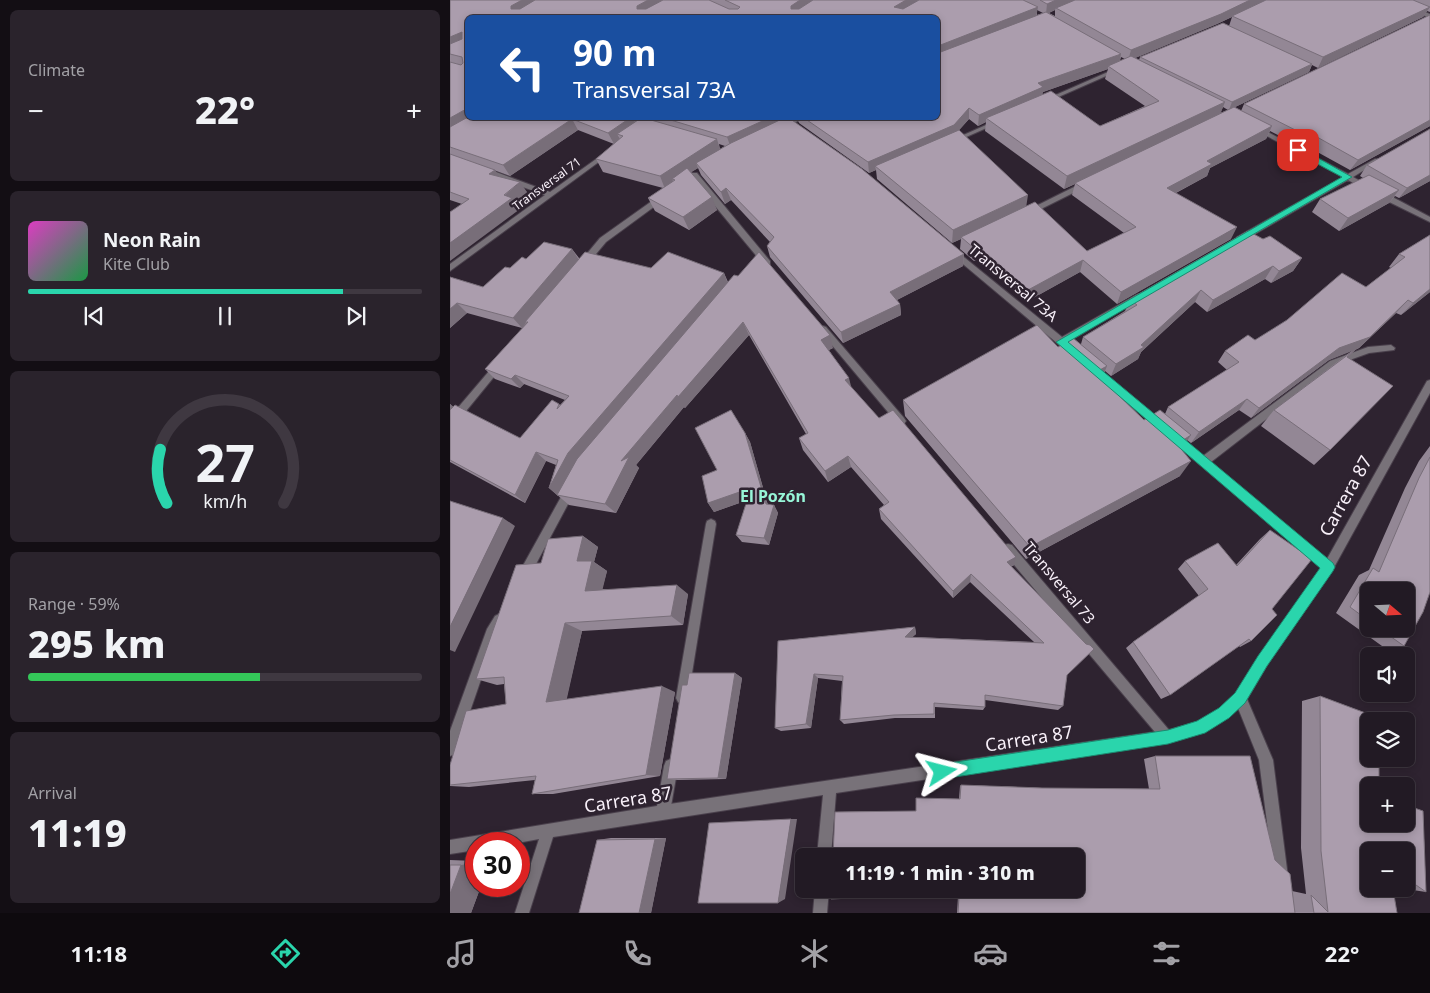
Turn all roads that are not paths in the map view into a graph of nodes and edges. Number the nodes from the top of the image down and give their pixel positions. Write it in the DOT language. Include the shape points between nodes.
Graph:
graph roads {
  1 [pos="1389,0"];
  2 [pos="1430,17"];
  3 [pos="1421,22"];
  4 [pos="1120,60"];
  5 [pos="1038,104"];
  6 [pos="799,120"];
  7 [pos="1002,120"];
  8 [pos="1246,123"];
  9 [pos="774,131"];
  10 [pos="948,143"];
  11 [pos="614,149"];
  12 [pos="1389,153"];
  13 [pos="478,168"];
  14 [pos="694,175"];
  15 [pos="1348,177"];
  16 [pos="1095,180"];
  17 [pos="671,191"];
  18 [pos="551,195"];
  19 [pos="1023,214"];
  20 [pos="1430,220"];
  21 [pos="944,243"];
  22 [pos="960,245"];
  23 [pos="1230,245"];
  24 [pos="951,249"];
  25 [pos="452,264"];
  26 [pos="773,270"];
  27 [pos="578,271"];
  28 [pos="1146,293"];
  29 [pos="817,323"];
  30 [pos="1061,342"];
  31 [pos="1391,348"];
  32 [pos="507,355"];
  33 [pos="1430,384"];
  34 [pos="450,424"];
  35 [pos="906,428"];
  36 [pos="1204,461"];
  37 [pos="574,483"];
  38 [pos="711,524"];
  39 [pos="1002,541"];
  40 [pos="1328,567"];
  41 [pos="519,583"];
  42 [pos="505,608"];
  43 [pos="1240,698"];
  44 [pos="681,706"];
  45 [pos="1168,737"];
  46 [pos="450,749"];
  47 [pos="673,754"];
  48 [pos="830,789"];
  49 [pos="663,812"];
  50 [pos="548,832"];
  51 [pos="450,847"];
  52 [pos="825,848"];
  53 [pos="1283,894"];
  54 [pos="821,898"];
  55 [pos="522,913"];
  56 [pos="820,913"];
  1 -- 2 [label="street"];
  2 -- 3 [label="street"];
  4 -- 5 [label="street" via="1128,65"];
  6 -- 9 [label="street" via="794,126"];
  7 -- 10 [label="street"];
  8 -- 15 [label="street"];
  11 -- 18 [label="street, Transversal 71"];
  12 -- 15 [label="street"];
  13 -- 18 [label="street"];
  14 -- 26 [label="street" via="757,259"];
  15 -- 20 [label="street"];
  15 -- 23 [label="street"];
  16 -- 19 [label="street"];
  17 -- 27 [label="street" via="603,240"];
  18 -- 25 [label="street, Transversal 71"];
  21 -- 24 [label="street, Transversal 73A"];
  22 -- 24 [label="street"];
  24 -- 30 [label="street, Transversal 73A"];
  28 -- 30 [label="street"];
  29 -- 35 [label="street"];
  30 -- 36 [label="street, Transversal 73A"];
  31 -- 36 [label="street" via="1368,350 1333,363"];
  32 -- 34 [label="street"];
  33 -- 40 [label="street, Carrera 87"];
  36 -- 40 [label="street, Transversal 73A"];
  37 -- 41 [label="street"];
  38 -- 44 [label="street"];
  39 -- 45 [label="street, Transversal 73"];
  40 -- 43 [label="street, Carrera 87"];
  42 -- 46 [label="street" via="491,633"];
  43 -- 45 [label="street, Carrera 87" via="1200,728"];
  43 -- 53 [label="street" via="1266,760"];
  45 -- 48 [label="street, Carrera 87"];
  47 -- 49 [label="street"];
  48 -- 49 [label="street, Carrera 87"];
  48 -- 52 [label="street"];
  49 -- 50 [label="street, Carrera 87"];
  50 -- 51 [label="street, Carrera 87"];
  50 -- 55 [label="street"];
  54 -- 56 [label="street"];
}
